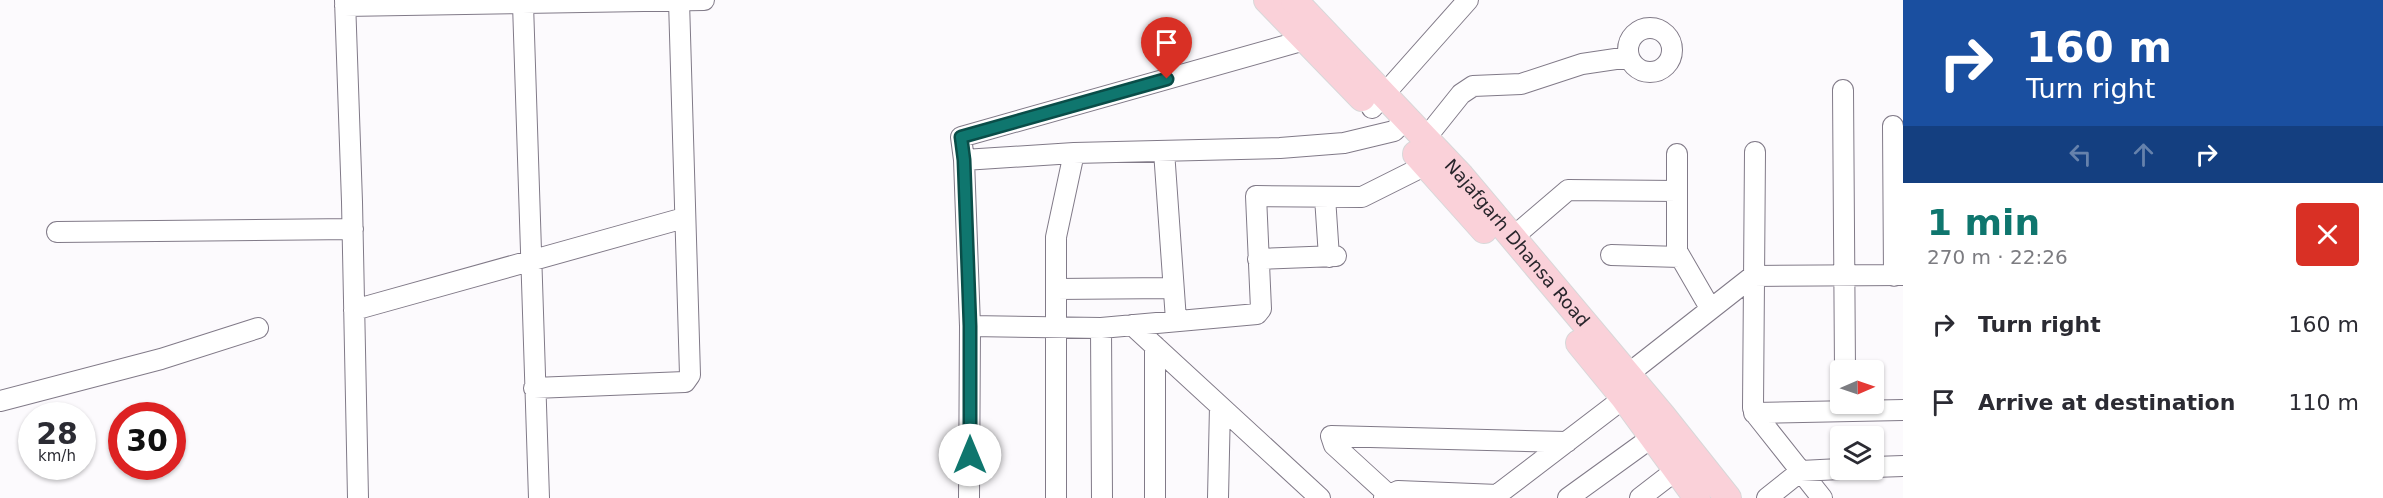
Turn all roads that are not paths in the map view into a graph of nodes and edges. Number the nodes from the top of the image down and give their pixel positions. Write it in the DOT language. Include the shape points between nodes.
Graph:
graph roads {
  1 [pos="704,0"];
  2 [pos="1267,0"];
  3 [pos="1294,0"];
  4 [pos="1468,0"];
  5 [pos="679,1"];
  6 [pos="345,3"];
  7 [pos="523,4"];
  8 [pos="1305,40"];
  9 [pos="1629,57"];
  10 [pos="1843,90"];
  11 [pos="1378,102"];
  12 [pos="1400,125"];
  13 [pos="1893,126"];
  14 [pos="1425,139"];
  15 [pos="1164,151"];
  16 [pos="1755,152"];
  17 [pos="1074,153"];
  18 [pos="1677,154"];
  19 [pos="964,160"];
  20 [pos="1426,165"];
  21 [pos="1677,191"];
  22 [pos="1325,196"];
  23 [pos="684,218"];
  24 [pos="353,229"];
  25 [pos="57,232"];
  26 [pos="1512,238"];
  27 [pos="1611,255"];
  28 [pos="1680,257"];
  29 [pos="1258,259"];
  30 [pos="531,261"];
  31 [pos="1753,276"];
  32 [pos="1898,276"];
  33 [pos="1842,277"];
  34 [pos="1172,288"];
  35 [pos="1056,289"];
  36 [pos="1710,308"];
  37 [pos="354,310"];
  38 [pos="1176,320"];
  39 [pos="1132,325"];
  40 [pos="970,326"];
  41 [pos="258,328"];
  42 [pos="1055,328"];
  43 [pos="1101,328"];
  44 [pos="1155,346"];
  45 [pos="1845,360"];
  46 [pos="1622,386"];
  47 [pos="534,388"];
  48 [pos="0,401"];
  49 [pos="1220,406"];
  50 [pos="1830,408"];
  51 [pos="1884,409"];
  52 [pos="1903,410"];
  53 [pos="1754,412"];
  54 [pos="1651,438"];
  55 [pos="1567,442"];
  56 [pos="1903,466"];
  57 [pos="1884,467"];
  58 [pos="1830,470"];
  59 [pos="1675,471"];
  60 [pos="1801,471"];
  61 [pos="1495,496"];
  62 [pos="1388,497"];
  63 [pos="358,498"];
  64 [pos="539,498"];
  65 [pos="969,498"];
  66 [pos="1056,498"];
  67 [pos="1102,498"];
  68 [pos="1155,498"];
  69 [pos="1218,498"];
  70 [pos="1320,498"];
  71 [pos="1568,498"];
  72 [pos="1640,498"];
  73 [pos="1697,498"];
  74 [pos="1728,498"];
  75 [pos="1767,498"];
  76 [pos="1822,498"];
  1 -- 5 [label="street"];
  2 -- 8 [label="main road"];
  3 -- 11 [label="main road"];
  4 -- 11 [label="street"];
  5 -- 7 [label="street"];
  5 -- 23 [label="street"];
  6 -- 7 [label="street"];
  6 -- 24 [label="street"];
  7 -- 30 [label="street"];
  8 -- 11 [label="main road"];
  8 -- 19 [label="street" via="961,137"];
  9 -- 14 [label="street" via="1582,64 1521,84 1473,86 1461,94"];
  10 -- 33 [label="street"];
  11 -- 12 [label="main road"];
  12 -- 14 [label="main road, Najafgarh Dhansa Road"];
  12 -- 15 [label="street" via="1344,143"];
  12 -- 20 [label="main road"];
  13 -- 32 [label="street"];
  14 -- 26 [label="main road, Najafgarh Dhansa Road"];
  15 -- 17 [label="street"];
  15 -- 34 [label="street"];
  16 -- 31 [label="street"];
  17 -- 19 [label="street"];
  17 -- 35 [label="street" via="1058,228"];
  18 -- 21 [label="street"];
  19 -- 40 [label="street"];
  20 -- 22 [label="street" via="1362,197"];
  20 -- 46 [label="main road"];
  21 -- 26 [label="street" via="1568,190"];
  21 -- 28 [label="street" via="1676,246"];
  22 -- 29 [label="street" via="1256,196"];
  22 -- 29 [label="street" via="1333,256"];
  23 -- 30 [label="street"];
  23 -- 47 [label="street" via="688,380"];
  24 -- 25 [label="street"];
  24 -- 37 [label="street"];
  26 -- 46 [label="main road, Najafgarh Dhansa Road"];
  27 -- 28 [label="street"];
  28 -- 36 [label="street"];
  29 -- 38 [label="street" via="1261,309 1257,314"];
  30 -- 37 [label="street"];
  30 -- 47 [label="street"];
  31 -- 33 [label="street"];
  31 -- 36 [label="street"];
  31 -- 53 [label="street"];
  32 -- 33 [label="street"];
  33 -- 45 [label="street"];
  34 -- 35 [label="street"];
  34 -- 38 [label="street"];
  35 -- 42 [label="street"];
  36 -- 46 [label="street"];
  37 -- 63 [label="street"];
  38 -- 39 [label="street"];
  39 -- 43 [label="street"];
  39 -- 44 [label="street"];
  40 -- 42 [label="street"];
  40 -- 65 [label="street"];
  41 -- 48 [label="street" via="161,359"];
  42 -- 43 [label="street"];
  42 -- 66 [label="street"];
  43 -- 67 [label="street"];
  44 -- 49 [label="street"];
  44 -- 68 [label="street"];
  46 -- 54 [label="main road"];
  46 -- 55 [label="street"];
  46 -- 74 [label="main road, Najafgarh Dhansa Road"];
  47 -- 64 [label="street"];
  49 -- 69 [label="street"];
  49 -- 70 [label="street"];
  50 -- 53 [label="street"];
  51 -- 52 [label="street"];
  53 -- 60 [label="street"];
  54 -- 59 [label="main road"];
  54 -- 71 [label="street"];
  55 -- 61 [label="street"];
  55 -- 62 [label="street" via="1331,436 1334,445"];
  56 -- 57 [label="street"];
  58 -- 60 [label="street"];
  59 -- 72 [label="street"];
  59 -- 73 [label="main road"];
  60 -- 75 [label="street"];
  60 -- 76 [label="street"];
  61 -- 62 [label="street" via="1398,491"];
}
